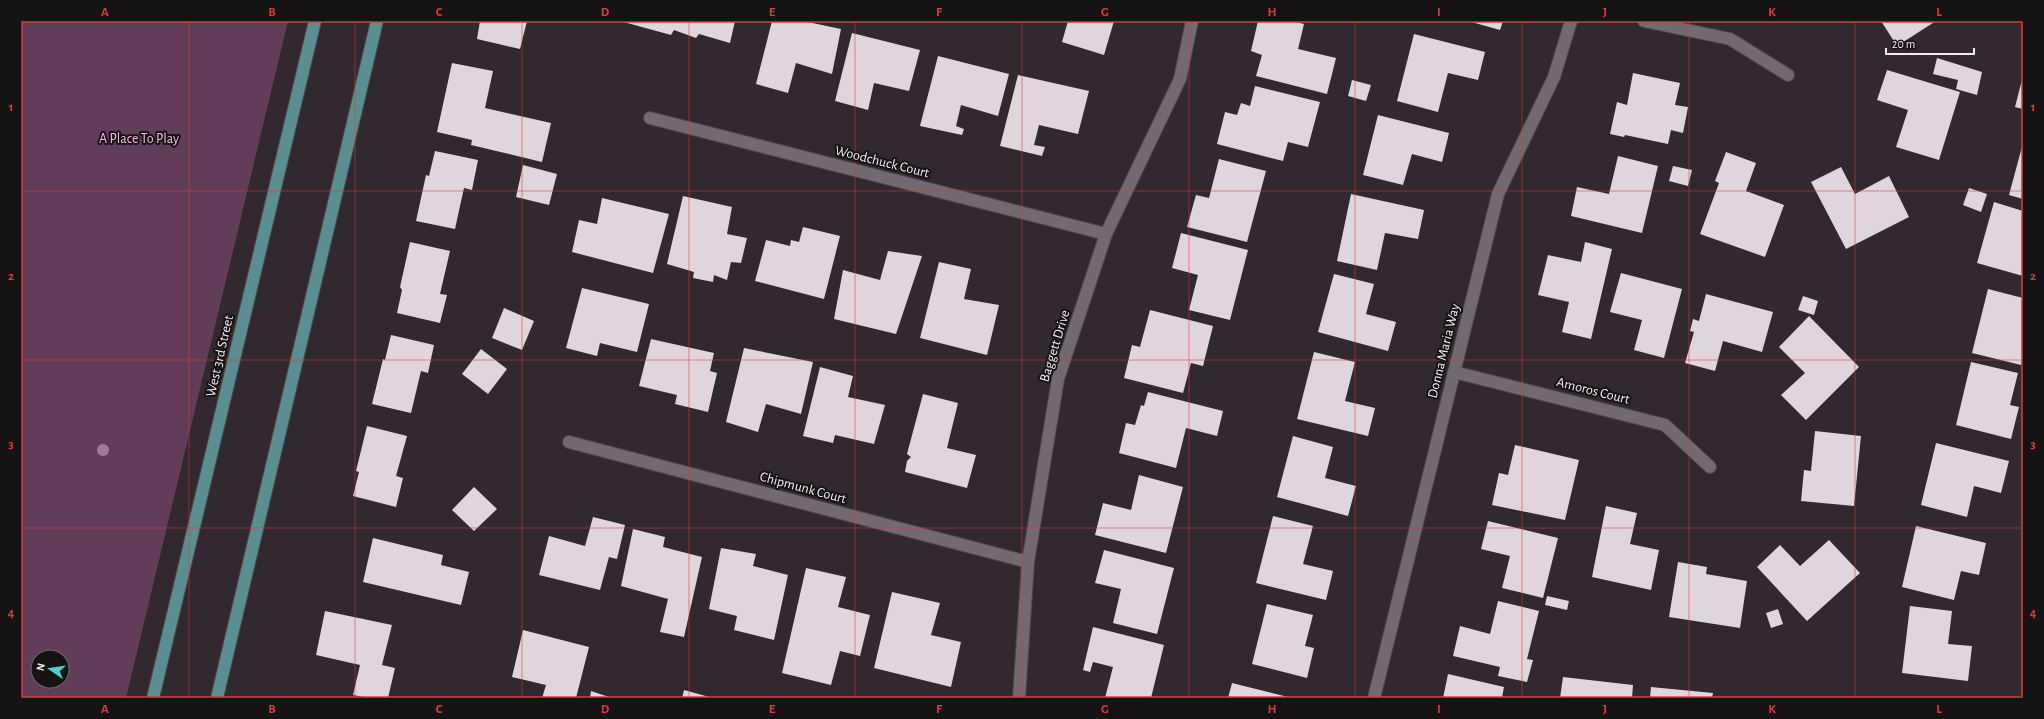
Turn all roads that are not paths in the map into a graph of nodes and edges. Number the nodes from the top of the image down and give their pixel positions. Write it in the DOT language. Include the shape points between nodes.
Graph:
graph roads {
  1 [pos="315,21"];
  2 [pos="377,21"];
  3 [pos="1192,21"];
  4 [pos="1571,21"];
  5 [pos="1644,21"];
  6 [pos="1788,74"];
  7 [pos="650,118"];
  8 [pos="1106,234"];
  9 [pos="1454,372"];
  10 [pos="570,442"];
  11 [pos="1710,467"];
  12 [pos="1028,562"];
  13 [pos="153,698"];
  14 [pos="217,698"];
  15 [pos="1019,698"];
  16 [pos="1374,698"];
  1 -- 13 [label="main road, West 3rd Street"];
  2 -- 14 [label="main road"];
  3 -- 8 [label="street, Baggett Drive" via="1180,79"];
  4 -- 9 [label="street, Donna Maria Way" via="1554,77 1498,194"];
  5 -- 6 [label="street" via="1730,39"];
  7 -- 8 [label="street, Woodchuck Court"];
  8 -- 12 [label="street, Baggett Drive" via="1058,379"];
  9 -- 11 [label="street, Amoros Court" via="1665,425"];
  9 -- 16 [label="street, Donna Maria Way"];
  10 -- 12 [label="street, Chipmunk Court"];
  12 -- 15 [label="street, Baggett Drive"];
}
